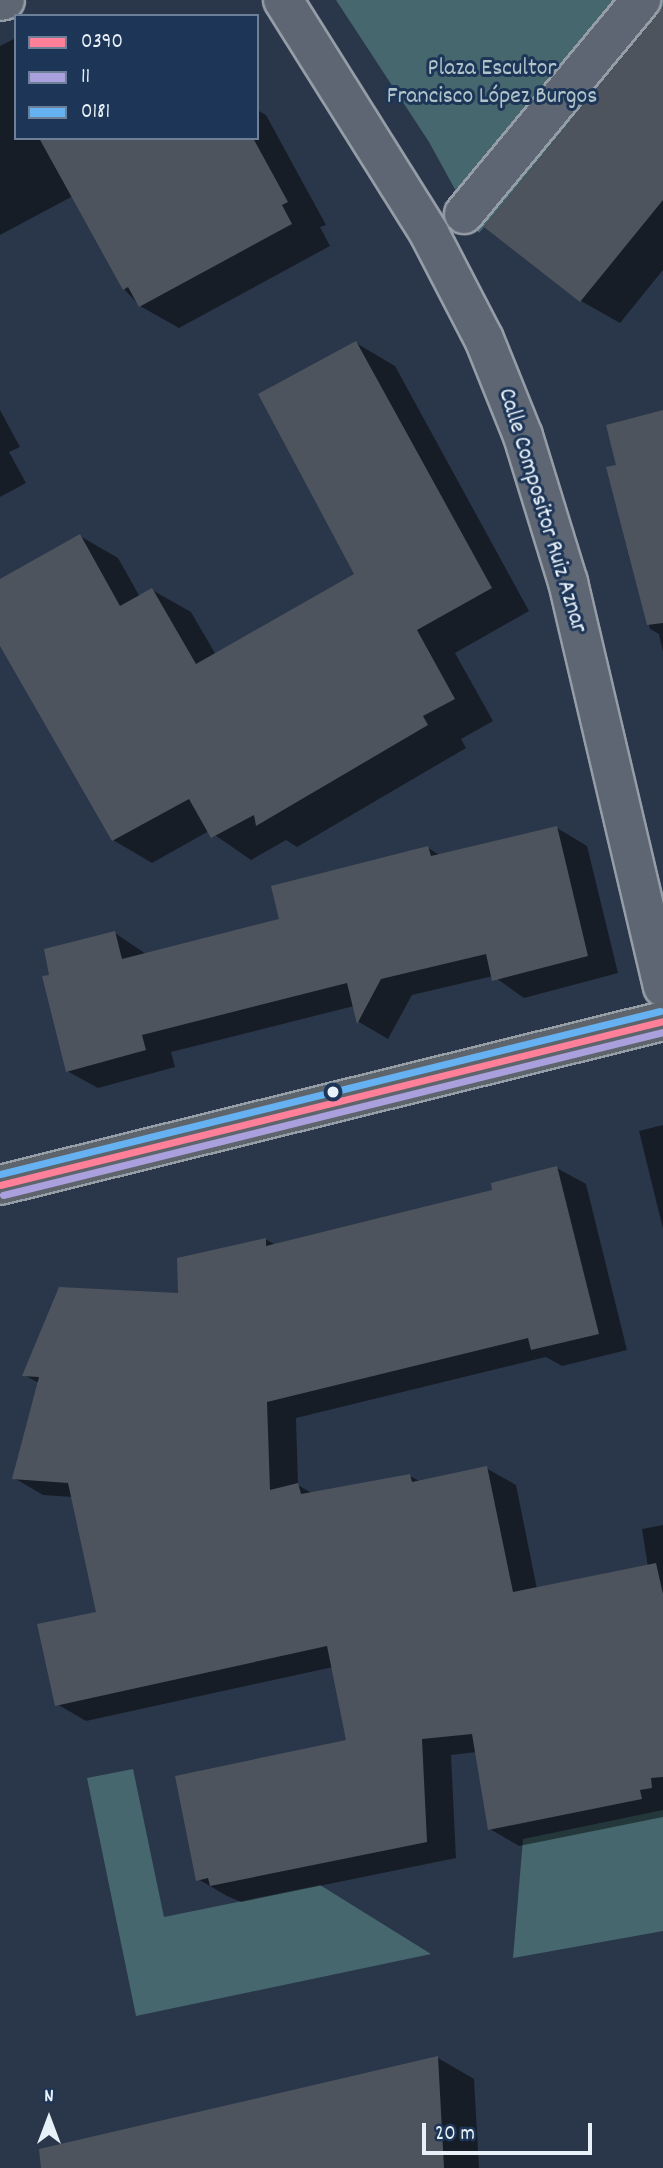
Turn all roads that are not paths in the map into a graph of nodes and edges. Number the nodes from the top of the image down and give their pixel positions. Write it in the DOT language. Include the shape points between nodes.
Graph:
graph roads {
  1 [pos="283,0"];
  2 [pos="640,0"];
  3 [pos="464,214"];
  4 [pos="663,987"];
  5 [pos="663,1021"];
  6 [pos="0,1185"];
  1 -- 4 [label="street, Calle Compositor Ruiz Aznar" via="429,233 484,339 523,436 568,582"];
  2 -- 3 [label="street"];
  5 -- 6 [label="main road"];
}
